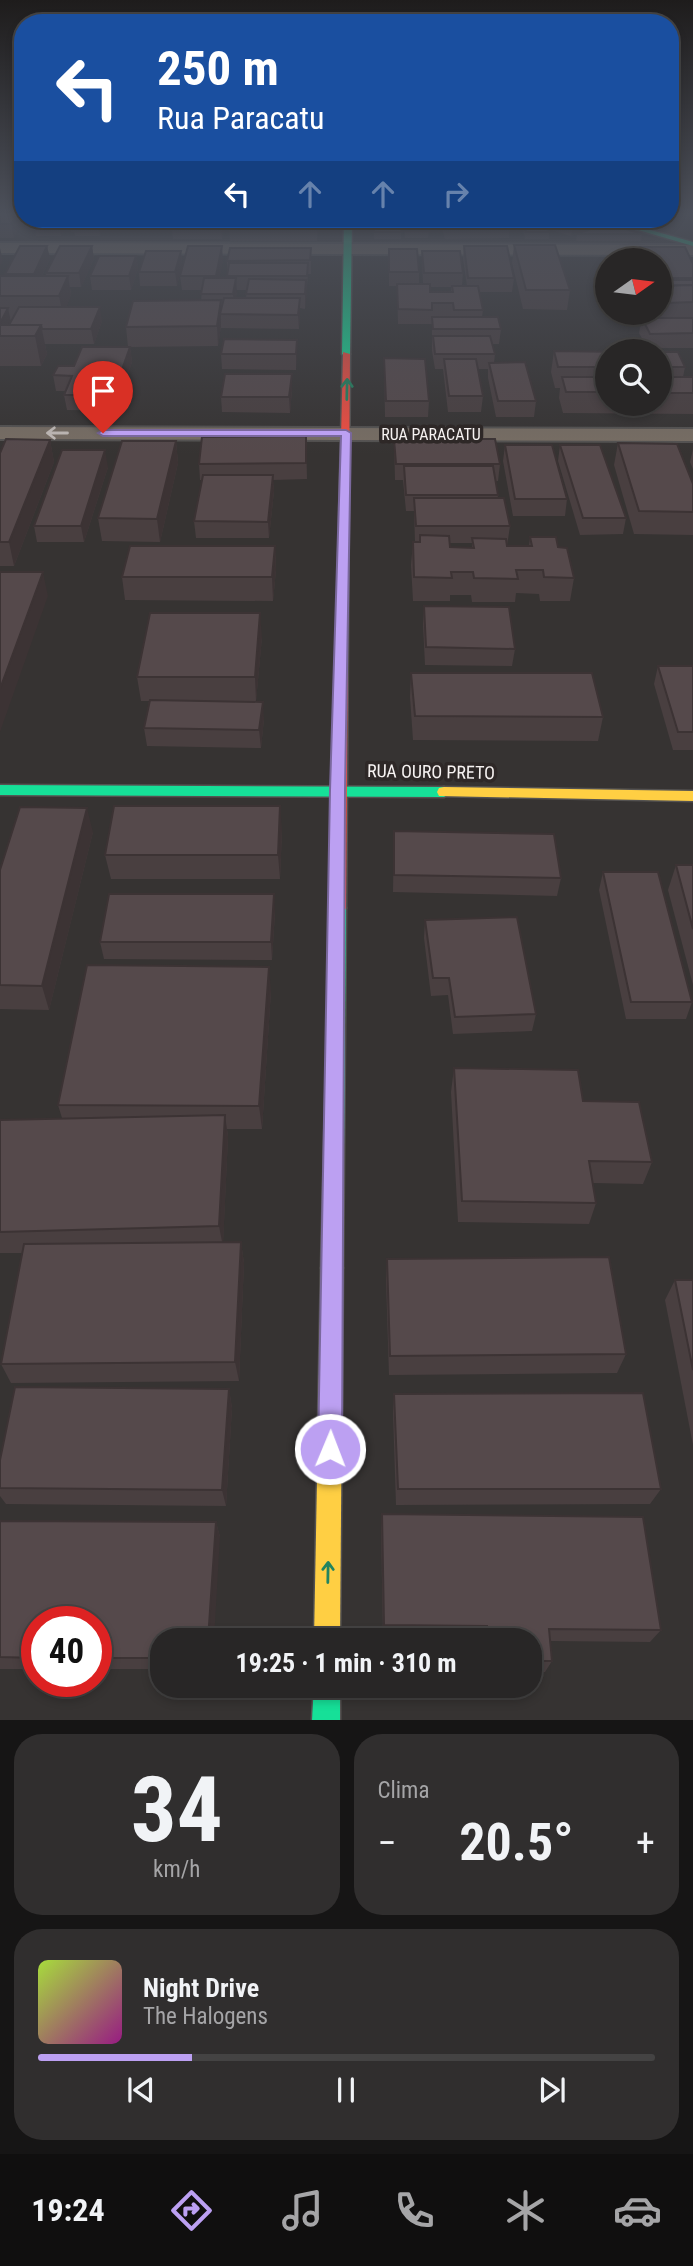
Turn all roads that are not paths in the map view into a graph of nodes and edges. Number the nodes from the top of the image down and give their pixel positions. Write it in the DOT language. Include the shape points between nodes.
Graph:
graph roads {
  1 [pos="348,293"];
  2 [pos="0,432"];
  3 [pos="346,433"];
  4 [pos="693,435"];
  5 [pos="0,790"];
  6 [pos="338,790"];
  7 [pos="693,796"];
  8 [pos="327,1628"];
  9 [pos="327,1698"];
  10 [pos="326,1720"];
  3 -- 1 [label="street, one-way"];
  3 -- 2 [label="street, RUA PARACATU, one-way"];
  3 -- 4 [label="street, RUA PARACATU"];
  3 -- 6 [label="street"];
  5 -- 6 [label="street, RUA OURO PRETO"];
  6 -- 7 [label="street, RUA OURO PRETO"];
  8 -- 6 [label="street, one-way"];
  9 -- 10 [label="street"];
}
